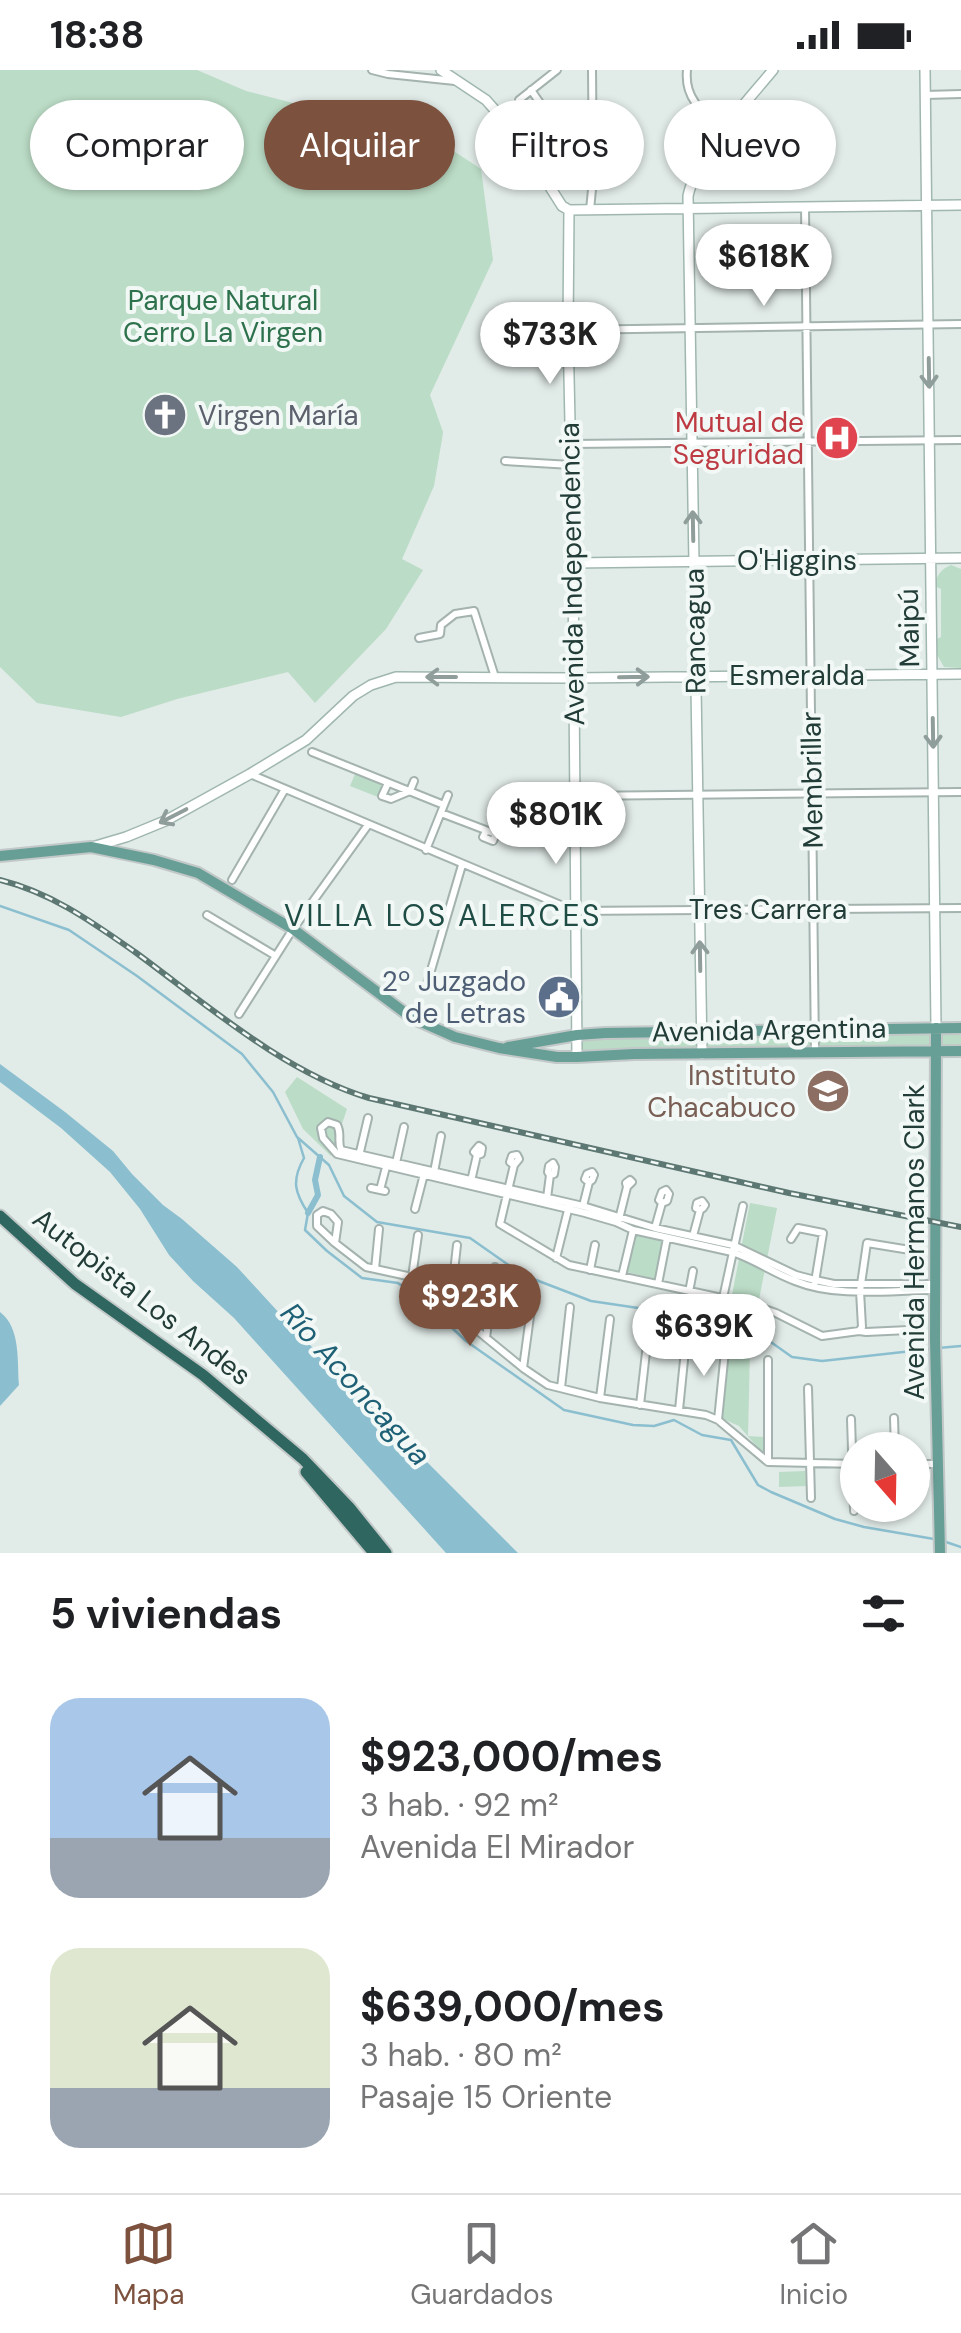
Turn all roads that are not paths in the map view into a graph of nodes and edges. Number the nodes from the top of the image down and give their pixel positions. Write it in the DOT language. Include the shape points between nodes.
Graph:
graph roads {
  1 [pos="372,70"];
  2 [pos="441,70"];
  3 [pos="557,70"];
  4 [pos="592,70"];
  5 [pos="688,70"];
  6 [pos="773,70"];
  7 [pos="925,70"];
  8 [pos="458,76"];
  9 [pos="531,90"];
  10 [pos="961,94"];
  11 [pos="926,95"];
  12 [pos="518,100"];
  13 [pos="538,100"];
  14 [pos="593,100"];
  15 [pos="693,100"];
  16 [pos="748,100"];
  17 [pos="592,190"];
  18 [pos="690,190"];
  19 [pos="927,205"];
  20 [pos="961,205"];
  21 [pos="805,207"];
  22 [pos="688,209"];
  23 [pos="570,210"];
  24 [pos="590,210"];
  25 [pos="928,324"];
  26 [pos="961,324"];
  27 [pos="806,326"];
  28 [pos="690,328"];
  29 [pos="568,330"];
  30 [pos="930,440"];
  31 [pos="961,440"];
  32 [pos="808,442"];
  33 [pos="692,443"];
  34 [pos="571,444"];
  35 [pos="505,461"];
  36 [pos="571,465"];
  37 [pos="961,558"];
  38 [pos="931,559"];
  39 [pos="809,560"];
  40 [pos="694,561"];
  41 [pos="573,563"];
  42 [pos="931,584"];
  43 [pos="418,638"];
  44 [pos="932,654"];
  45 [pos="810,674"];
  46 [pos="932,674"];
  47 [pos="949,674"];
  48 [pos="961,674"];
  49 [pos="696,675"];
  50 [pos="495,677"];
  51 [pos="573,678"];
  52 [pos="312,752"];
  53 [pos="250,774"];
  54 [pos="388,782"];
  55 [pos="414,782"];
  56 [pos="285,789"];
  57 [pos="410,792"];
  58 [pos="934,792"];
  59 [pos="961,792"];
  60 [pos="812,793"];
  61 [pos="698,794"];
  62 [pos="448,795"];
  63 [pos="575,796"];
  64 [pos="442,809"];
  65 [pos="502,822"];
  66 [pos="368,824"];
  67 [pos="91,847"];
  68 [pos="426,850"];
  69 [pos="0,856"];
  70 [pos="462,865"];
  71 [pos="232,880"];
  72 [pos="813,908"];
  73 [pos="935,908"];
  74 [pos="961,908"];
  75 [pos="700,909"];
  76 [pos="575,911"];
  77 [pos="207,914"];
  78 [pos="293,929"];
  79 [pos="276,956"];
  80 [pos="427,984"];
  81 [pos="239,1014"];
  82 [pos="936,1028"];
  83 [pos="961,1028"];
  84 [pos="814,1029"];
  85 [pos="702,1032"];
  86 [pos="577,1035"];
  87 [pos="499,1048"];
  88 [pos="936,1051"];
  89 [pos="961,1051"];
  90 [pos="815,1052"];
  91 [pos="702,1054"];
  92 [pos="577,1057"];
  93 [pos="368,1118"];
  94 [pos="404,1126"];
  95 [pos="442,1136"];
  96 [pos="478,1155"];
  97 [pos="359,1157"];
  98 [pos="396,1163"];
  99 [pos="514,1165"];
  100 [pos="386,1166"];
  101 [pos="434,1172"];
  102 [pos="424,1174"];
  103 [pos="550,1175"];
  104 [pos="472,1180"];
  105 [pos="588,1182"];
  106 [pos="627,1186"];
  107 [pos="370,1188"];
  108 [pos="508,1192"];
  109 [pos="547,1198"];
  110 [pos="662,1203"];
  111 [pos="569,1206"];
  112 [pos="583,1206"];
  113 [pos="742,1206"];
  114 [pos="415,1209"];
  115 [pos="700,1210"];
  116 [pos="0,1216"];
  117 [pos="619,1220"];
  118 [pos="656,1228"];
  119 [pos="379,1229"];
  120 [pos="633,1230"];
  121 [pos="418,1235"];
  122 [pos="667,1238"];
  123 [pos="693,1240"];
  124 [pos="791,1240"];
  125 [pos="335,1243"];
  126 [pos="457,1245"];
  127 [pos="595,1246"];
  128 [pos="732,1248"];
  129 [pos="910,1250"];
  130 [pos="556,1258"];
  131 [pos="495,1267"];
  132 [pos="375,1269"];
  133 [pos="590,1270"];
  134 [pos="693,1272"];
  135 [pos="622,1276"];
  136 [pos="412,1277"];
  137 [pos="658,1284"];
  138 [pos="815,1284"];
  139 [pos="534,1287"];
  140 [pos="936,1287"];
  141 [pos="860,1288"];
  142 [pos="689,1292"];
  143 [pos="724,1298"];
  144 [pos="570,1307"];
  145 [pos="450,1310"];
  146 [pos="610,1319"];
  147 [pos="649,1326"];
  148 [pos="688,1330"];
  149 [pos="859,1330"];
  150 [pos="909,1330"];
  151 [pos="486,1338"];
  152 [pos="726,1341"];
  153 [pos="768,1360"];
  154 [pos="522,1368"];
  155 [pos="561,1388"];
  156 [pos="808,1388"];
  157 [pos="600,1398"];
  158 [pos="640,1406"];
  159 [pos="679,1410"];
  160 [pos="255,1418"];
  161 [pos="894,1418"];
  162 [pos="850,1419"];
  163 [pos="718,1420"];
  164 [pos="851,1432"];
  165 [pos="894,1432"];
  166 [pos="768,1462"];
  167 [pos="810,1463"];
  168 [pos="840,1464"];
  169 [pos="930,1464"];
  170 [pos="938,1464"];
  171 [pos="812,1498"];
  172 [pos="374,1553"];
  173 [pos="386,1553"];
  174 [pos="940,1553"];
  1 -- 8 [label="street"];
  2 -- 8 [label="main road"];
  3 -- 9 [label="street"];
  4 -- 14 [label="street"];
  5 -- 15 [label="street"];
  6 -- 16 [label="main road, Rancagua"];
  7 -- 11 [label="main road, Maipú"];
  8 -- 23 [label="main road" via="516,134"];
  9 -- 12 [label="street"];
  9 -- 13 [label="street"];
  10 -- 11 [label="street"];
  11 -- 19 [label="main road, Maipú"];
  17 -- 24 [label="street"];
  18 -- 22 [label="main road, Rancagua"];
  19 -- 20 [label="main road"];
  19 -- 21 [label="main road"];
  19 -- 25 [label="main road, Maipú"];
  21 -- 22 [label="main road"];
  21 -- 27 [label="street, Membrillar"];
  22 -- 24 [label="main road"];
  22 -- 28 [label="main road, Rancagua"];
  23 -- 24 [label="main road"];
  23 -- 29 [label="main road, Avenida Independencia"];
  25 -- 26 [label="street"];
  25 -- 27 [label="street"];
  25 -- 30 [label="main road, Maipú, one-way"];
  27 -- 28 [label="street"];
  27 -- 32 [label="street, Membrillar"];
  28 -- 29 [label="street"];
  28 -- 33 [label="main road, Rancagua"];
  29 -- 34 [label="main road, Avenida Independencia"];
  30 -- 31 [label="street"];
  30 -- 32 [label="street"];
  30 -- 38 [label="main road, Maipú"];
  32 -- 33 [label="street"];
  32 -- 39 [label="street, Membrillar"];
  33 -- 34 [label="street"];
  40 -- 33 [label="main road, Rancagua, one-way"];
  34 -- 36 [label="main road, Avenida Independencia"];
  35 -- 36 [label="street"];
  36 -- 41 [label="main road, Avenida Independencia"];
  37 -- 38 [label="main road, O'Higgins"];
  37 -- 42 [label="main road" via="943,566"];
  38 -- 39 [label="main road, O'Higgins"];
  38 -- 42 [label="main road, Maipú"];
  39 -- 40 [label="main road, O'Higgins"];
  39 -- 45 [label="street, Membrillar"];
  40 -- 41 [label="main road, O'Higgins"];
  40 -- 49 [label="main road, Rancagua"];
  41 -- 51 [label="main road, Avenida Independencia"];
  42 -- 44 [label="main road, Maipú"];
  43 -- 50 [label="street" via="440,634 455,614 478,609"];
  44 -- 46 [label="main road, Maipú"];
  44 -- 47 [label="main road"];
  45 -- 46 [label="main road, Esmeralda"];
  45 -- 49 [label="main road, Esmeralda"];
  45 -- 60 [label="street, Membrillar"];
  46 -- 47 [label="main road, Esmeralda"];
  46 -- 58 [label="main road, Maipú, one-way"];
  47 -- 48 [label="main road, Esmeralda"];
  51 -- 49 [label="main road, Esmeralda, one-way"];
  49 -- 61 [label="main road, Rancagua"];
  50 -- 51 [label="main road, Esmeralda"];
  50 -- 53 [label="main road, Esmeralda, one-way" via="396,677 372,684 306,740"];
  51 -- 63 [label="main road, Avenida Independencia"];
  52 -- 54 [label="street"];
  53 -- 56 [label="street"];
  53 -- 67 [label="main road, Esmeralda, one-way" via="164,821"];
  54 -- 57 [label="street"];
  54 -- 57 [label="street" via="382,796"];
  55 -- 57 [label="street"];
  56 -- 66 [label="street"];
  56 -- 71 [label="street"];
  57 -- 64 [label="street"];
  58 -- 59 [label="street"];
  58 -- 60 [label="street"];
  58 -- 73 [label="main road, Maipú"];
  60 -- 61 [label="street"];
  60 -- 72 [label="street, Membrillar"];
  61 -- 63 [label="street"];
  61 -- 75 [label="main road, Rancagua"];
  62 -- 64 [label="street"];
  63 -- 76 [label="main road, Avenida Independencia"];
  64 -- 65 [label="street" via="494,838"];
  64 -- 68 [label="street"];
  66 -- 68 [label="street"];
  66 -- 78 [label="street"];
  67 -- 69 [label="main road, Avenida Argentina"];
  67 -- 78 [label="main road, Avenida Argentina" via="198,872"];
  68 -- 70 [label="street"];
  70 -- 76 [label="street"];
  70 -- 80 [label="street"];
  72 -- 73 [label="street, Tres Carrera"];
  72 -- 75 [label="street, Tres Carrera"];
  72 -- 84 [label="street, Membrillar"];
  73 -- 74 [label="street, Tres Carrera"];
  73 -- 82 [label="main road, Maipú"];
  75 -- 76 [label="street, Tres Carrera"];
  85 -- 75 [label="main road, Rancagua, one-way"];
  76 -- 86 [label="main road, Avenida Independencia"];
  77 -- 79 [label="street"];
  78 -- 79 [label="street"];
  78 -- 87 [label="main road, Avenida Argentina" via="412,1018"];
  79 -- 81 [label="street"];
  82 -- 83 [label="main road, Avenida Argentina"];
  82 -- 84 [label="main road, Avenida Argentina"];
  82 -- 88 [label="main road, Maipú"];
  84 -- 85 [label="main road, Avenida Argentina"];
  84 -- 90 [label="street, Membrillar"];
  85 -- 86 [label="main road, Avenida Argentina"];
  85 -- 91 [label="main road, Rancagua"];
  86 -- 87 [label="main road, Avenida Argentina"];
  86 -- 92 [label="main road, Avenida Independencia"];
  87 -- 92 [label="main road, Avenida Argentina"];
  88 -- 89 [label="main road, Avenida Argentina"];
  88 -- 90 [label="main road, Avenida Argentina"];
  88 -- 140 [label="main road, Avenida Hermanos Clark"];
  90 -- 91 [label="main road, Avenida Argentina"];
  91 -- 92 [label="main road, Avenida Argentina"];
  93 -- 97 [label="street"];
  94 -- 98 [label="street"];
  95 -- 101 [label="street"];
  96 -- 104 [label="street"];
  97 -- 97 [label="street" via="340,1150 338,1125 324,1124 320,1133 337,1154"];
  97 -- 98 [label="street"];
  97 -- 100 [label="street"];
  98 -- 101 [label="street"];
  99 -- 108 [label="street"];
  100 -- 102 [label="street"];
  100 -- 107 [label="street" via="382,1191"];
  101 -- 102 [label="street"];
  101 -- 104 [label="street"];
  102 -- 108 [label="street"];
  102 -- 114 [label="street"];
  103 -- 109 [label="street"];
  104 -- 108 [label="street"];
  105 -- 112 [label="street"];
  106 -- 117 [label="street"];
  108 -- 109 [label="street"];
  108 -- 111 [label="street"];
  108 -- 130 [label="street" via="500,1224"];
  109 -- 111 [label="street"];
  110 -- 118 [label="street"];
  111 -- 112 [label="street"];
  111 -- 117 [label="street"];
  111 -- 130 [label="street"];
  112 -- 117 [label="street"];
  113 -- 128 [label="street"];
  115 -- 123 [label="street"];
  116 -- 160 [label="highway, Autopista Los Andes" via="67,1278"];
  117 -- 118 [label="street"];
  117 -- 120 [label="street"];
  118 -- 123 [label="street"];
  119 -- 132 [label="street"];
  120 -- 122 [label="street"];
  120 -- 135 [label="street"];
  121 -- 136 [label="street"];
  122 -- 123 [label="street"];
  122 -- 137 [label="street"];
  123 -- 128 [label="street"];
  124 -- 138 [label="street" via="798,1228 824,1233"];
  125 -- 125 [label="street" via="338,1222 323,1211 317,1226"];
  125 -- 132 [label="street"];
  126 -- 145 [label="street"];
  127 -- 133 [label="street"];
  128 -- 138 [label="street"];
  128 -- 143 [label="street"];
  129 -- 141 [label="street" via="867,1243"];
  130 -- 133 [label="street"];
  131 -- 151 [label="street"];
  132 -- 136 [label="street"];
  133 -- 135 [label="street"];
  134 -- 142 [label="street"];
  135 -- 137 [label="street"];
  136 -- 145 [label="street"];
  137 -- 142 [label="street"];
  138 -- 141 [label="street"];
  139 -- 154 [label="street"];
  140 -- 141 [label="street"];
  140 -- 170 [label="main road, Avenida Hermanos Clark"];
  141 -- 149 [label="street"];
  142 -- 143 [label="street"];
  143 -- 149 [label="street" via="822,1336"];
  144 -- 155 [label="street"];
  145 -- 151 [label="street"];
  146 -- 157 [label="street"];
  147 -- 158 [label="street"];
  148 -- 159 [label="street"];
  149 -- 150 [label="street"];
  151 -- 154 [label="street"];
  152 -- 163 [label="street"];
  153 -- 166 [label="street"];
  154 -- 155 [label="street"];
  155 -- 157 [label="street"];
  156 -- 167 [label="street"];
  157 -- 158 [label="street"];
  158 -- 159 [label="street"];
  159 -- 163 [label="street"];
  160 -- 172 [label="highway, Autopista Los Andes"];
  160 -- 173 [label="highway, Autopista Los Andes" via="316,1472"];
  161 -- 165 [label="street"];
  162 -- 164 [label="street"];
  163 -- 166 [label="street"];
  166 -- 167 [label="street"];
  167 -- 168 [label="street"];
  167 -- 171 [label="street"];
  169 -- 170 [label="street"];
  170 -- 174 [label="main road, Avenida Hermanos Clark"];
}
